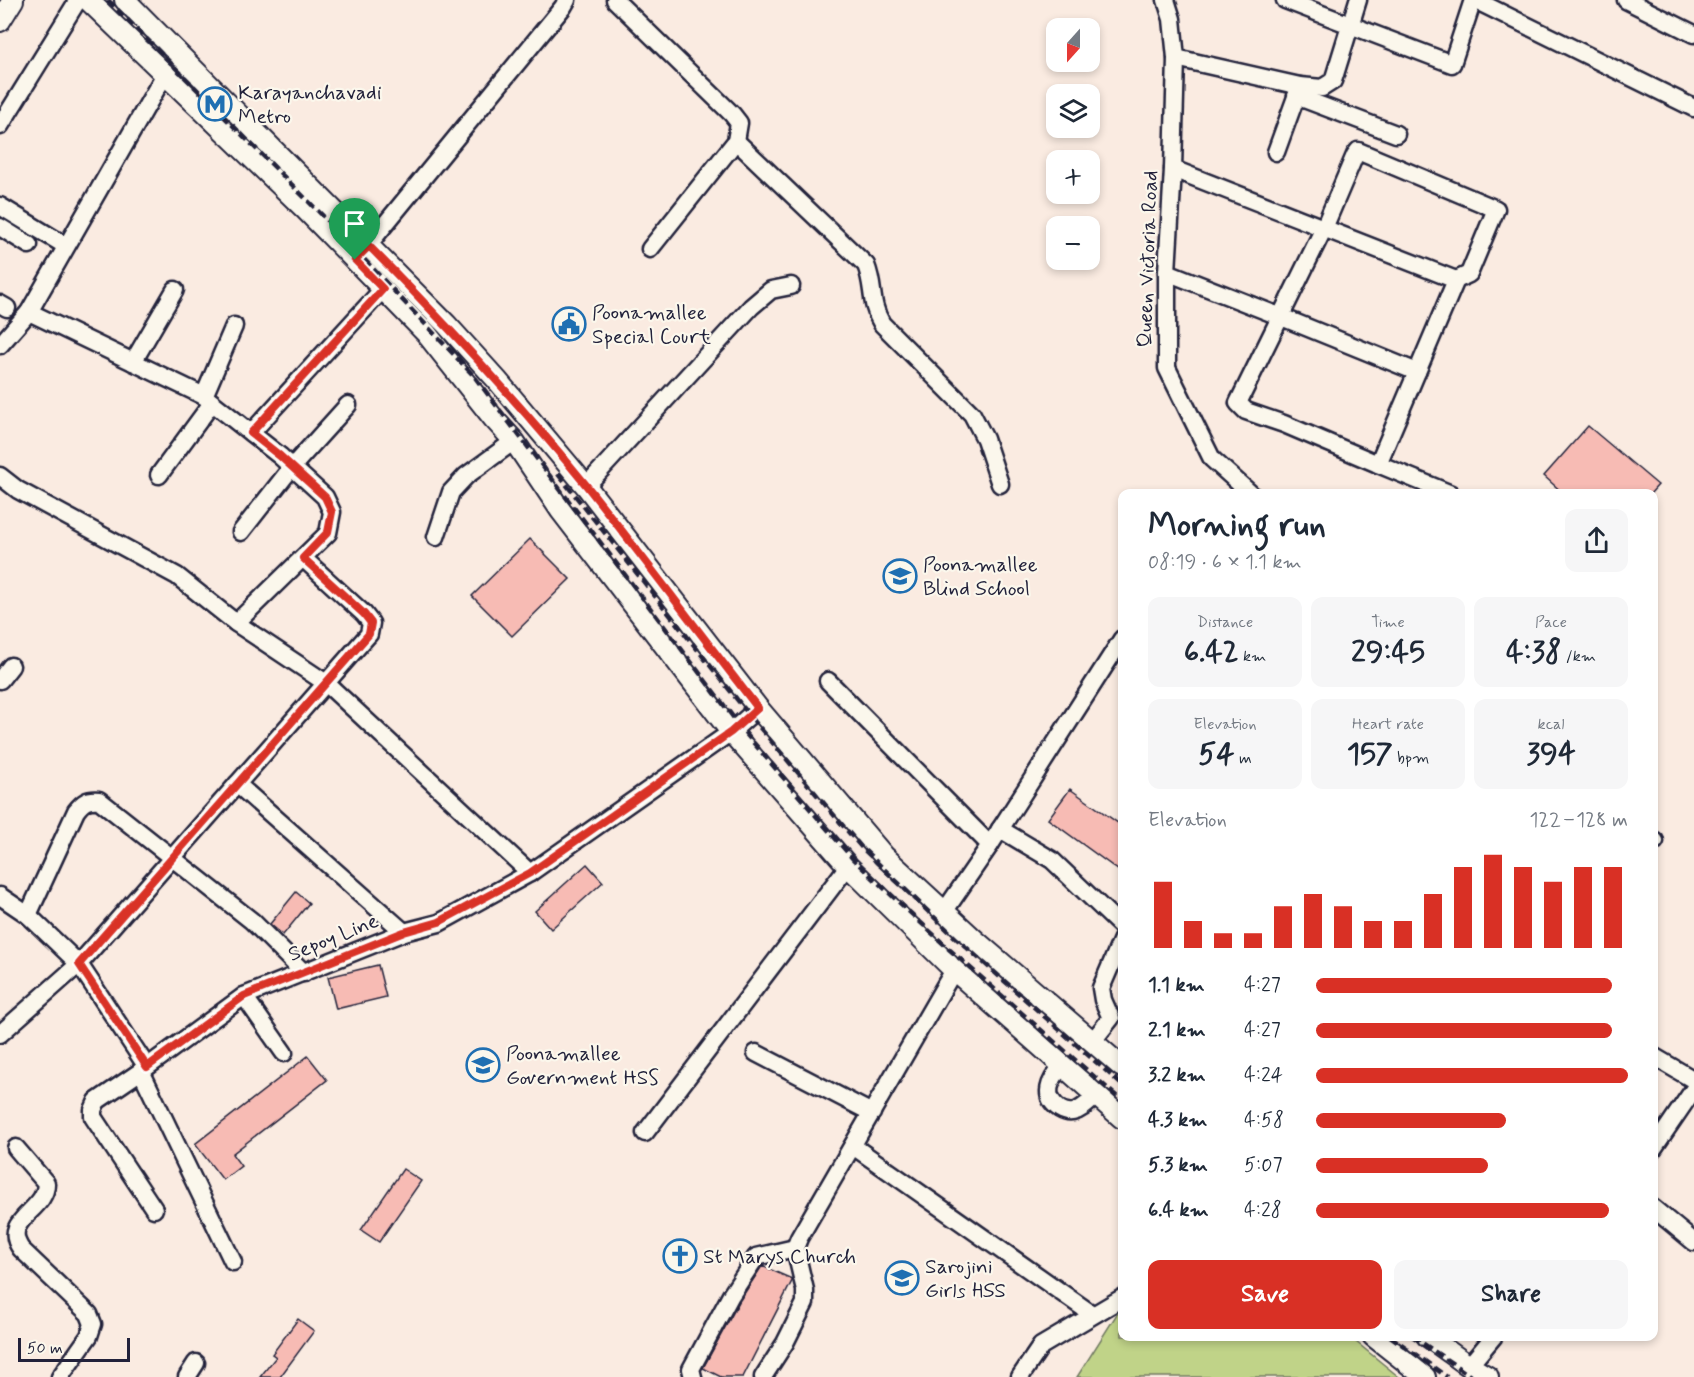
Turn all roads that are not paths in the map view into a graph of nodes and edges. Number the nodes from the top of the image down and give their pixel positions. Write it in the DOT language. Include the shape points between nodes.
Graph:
graph roads {
  1 [pos="13,0"];
  2 [pos="78,0"];
  3 [pos="88,0"];
  4 [pos="125,0"];
  5 [pos="567,0"];
  6 [pos="615,0"];
  7 [pos="1166,0"];
  8 [pos="1285,0"];
  9 [pos="1358,0"];
  10 [pos="1474,0"];
  11 [pos="1626,0"];
  12 [pos="0,21"];
  13 [pos="1350,25"];
  14 [pos="1694,34"];
  15 [pos="1176,58"];
  16 [pos="165,74"];
  17 [pos="1298,91"];
  18 [pos="1694,108"];
  19 [pos="0,126"];
  20 [pos="1396,134"];
  21 [pos="736,141"];
  22 [pos="1276,152"];
  23 [pos="1173,169"];
  24 [pos="0,206"];
  25 [pos="0,226"];
  26 [pos="1324,228"];
  27 [pos="29,245"];
  28 [pos="66,246"];
  29 [pos="369,246"];
  30 [pos="650,249"];
  31 [pos="355,260"];
  32 [pos="1167,273"];
  33 [pos="1456,280"];
  34 [pos="791,286"];
  35 [pos="383,289"];
  36 [pos="175,290"];
  37 [pos="29,312"];
  38 [pos="1279,316"];
  39 [pos="234,326"];
  40 [pos="0,345"];
  41 [pos="133,362"];
  42 [pos="1417,372"];
  43 [pos="208,399"];
  44 [pos="348,405"];
  45 [pos="251,433"];
  46 [pos="514,441"];
  47 [pos="1378,464"];
  48 [pos="292,467"];
  49 [pos="159,475"];
  50 [pos="0,476"];
  51 [pos="1000,484"];
  52 [pos="586,486"];
  53 [pos="1245,489"];
  54 [pos="1439,489"];
  55 [pos="241,532"];
  56 [pos="436,537"];
  57 [pos="303,558"];
  58 [pos="236,623"];
  59 [pos="1118,645"];
  60 [pos="11,666"];
  61 [pos="0,680"];
  62 [pos="828,681"];
  63 [pos="326,683"];
  64 [pos="758,708"];
  65 [pos="731,732"];
  66 [pos="237,784"];
  67 [pos="1000,829"];
  68 [pos="990,845"];
  69 [pos="171,859"];
  70 [pos="848,866"];
  71 [pos="530,873"];
  72 [pos="0,896"];
  73 [pos="944,912"];
  74 [pos="28,915"];
  75 [pos="1118,923"];
  76 [pos="404,932"];
  77 [pos="1118,948"];
  78 [pos="79,964"];
  79 [pos="954,970"];
  80 [pos="304,973"];
  81 [pos="244,996"];
  82 [pos="1116,1017"];
  83 [pos="0,1034"];
  84 [pos="1092,1042"];
  85 [pos="284,1053"];
  86 [pos="756,1053"];
  87 [pos="1658,1059"];
  88 [pos="1118,1064"];
  89 [pos="1062,1066"];
  90 [pos="144,1069"];
  91 [pos="1694,1080"];
  92 [pos="1694,1089"];
  93 [pos="1096,1096"];
  94 [pos="872,1113"];
  95 [pos="1118,1115"];
  96 [pos="645,1133"];
  97 [pos="1658,1142"];
  98 [pos="853,1146"];
  99 [pos="16,1148"];
  100 [pos="154,1209"];
  101 [pos="1658,1212"];
  102 [pos="1694,1242"];
  103 [pos="795,1248"];
  104 [pos="233,1262"];
  105 [pos="1118,1300"];
  106 [pos="1092,1314"];
  107 [pos="1379,1341"];
  108 [pos="1434,1341"];
  109 [pos="1490,1341"];
  110 [pos="1469,1366"];
  111 [pos="60,1377"];
  112 [pos="693,1377"];
  113 [pos="763,1377"];
  114 [pos="1020,1377"];
  115 [pos="1425,1377"];
  116 [pos="1488,1377"];
  1 -- 12 [label="main road"];
  2 -- 19 [label="street"];
  3 -- 16 [label="main road"];
  4 -- 29 [label="main road"];
  5 -- 29 [label="street"];
  6 -- 21 [label="street" via="732,114 739,123"];
  7 -- 15 [label="street, Queen Victoria Road"];
  8 -- 13 [label="street"];
  9 -- 13 [label="street"];
  10 -- 13 [label="street" via="1452,64"];
  10 -- 18 [label="street"];
  11 -- 14 [label="street"];
  13 -- 17 [label="street" via="1333,81 1322,88"];
  15 -- 17 [label="street"];
  15 -- 23 [label="street, Queen Victoria Road"];
  16 -- 28 [label="street"];
  16 -- 31 [label="main road"];
  17 -- 20 [label="street"];
  17 -- 22 [label="street"];
  21 -- 30 [label="street"];
  21 -- 51 [label="street" via="866,265 873,307 882,324 972,414"];
  23 -- 26 [label="street"];
  23 -- 32 [label="street, Queen Victoria Road"];
  24 -- 28 [label="street"];
  25 -- 27 [label="street"];
  26 -- 33 [label="street"];
  26 -- 33 [label="street" via="1354,154 1363,152 1496,209 1470,274"];
  26 -- 38 [label="street"];
  28 -- 37 [label="street"];
  29 -- 31 [label="street"];
  29 -- 52 [label="main road" via="475,356"];
  31 -- 35 [label="main road"];
  32 -- 38 [label="street"];
  32 -- 53 [label="street, Queen Victoria Road" via="1167,368 1212,459"];
  33 -- 42 [label="street"];
  34 -- 52 [label="street" via="771,290 751,307"];
  35 -- 45 [label="street"];
  35 -- 46 [label="main road" via="426,333"];
  36 -- 41 [label="street"];
  37 -- 40 [label="street"];
  37 -- 41 [label="street"];
  38 -- 42 [label="street"];
  38 -- 47 [label="street" via="1238,404 1240,408"];
  39 -- 43 [label="street"];
  41 -- 43 [label="street"];
  42 -- 47 [label="street"];
  43 -- 45 [label="street"];
  43 -- 49 [label="street"];
  44 -- 48 [label="street"];
  45 -- 48 [label="street"];
  46 -- 56 [label="street" via="451,492"];
  46 -- 65 [label="main road" via="561,511"];
  47 -- 54 [label="street"];
  48 -- 55 [label="street"];
  48 -- 57 [label="street" via="325,497 332,512 328,532"];
  50 -- 58 [label="street" via="18,490 177,576"];
  52 -- 64 [label="main road"];
  57 -- 58 [label="street"];
  57 -- 63 [label="street" via="371,623 369,634"];
  58 -- 63 [label="street"];
  59 -- 67 [label="street"];
  60 -- 61 [label="street"];
  62 -- 68 [label="street"];
  63 -- 66 [label="street"];
  63 -- 71 [label="street"];
  64 -- 65 [label="street, Sepoy Line"];
  64 -- 73 [label="main road" via="884,856"];
  65 -- 70 [label="main road"];
  65 -- 71 [label="street, Sepoy Line"];
  66 -- 69 [label="street"];
  66 -- 76 [label="street"];
  67 -- 68 [label="street"];
  67 -- 75 [label="street" via="1052,860"];
  68 -- 73 [label="street"];
  69 -- 74 [label="street" via="99,800 88,799 76,811"];
  69 -- 78 [label="street"];
  69 -- 80 [label="street" via="252,921"];
  70 -- 79 [label="main road"];
  70 -- 96 [label="street"];
  71 -- 76 [label="street, Sepoy Line" via="439,922"];
  72 -- 74 [label="street"];
  73 -- 84 [label="main road"];
  74 -- 78 [label="street"];
  76 -- 80 [label="street, Sepoy Line"];
  77 -- 82 [label="street" via="1101,988 1103,1000"];
  78 -- 83 [label="street"];
  78 -- 90 [label="street"];
  79 -- 89 [label="main road"];
  79 -- 94 [label="street"];
  80 -- 81 [label="street, Sepoy Line"];
  81 -- 85 [label="street"];
  81 -- 90 [label="street, Sepoy Line"];
  82 -- 84 [label="street"];
  84 -- 88 [label="main road"];
  86 -- 94 [label="street"];
  87 -- 91 [label="street"];
  89 -- 93 [label="main road"];
  89 -- 93 [label="street" via="1048,1088 1048,1097 1055,1105 1066,1113 1074,1112"];
  90 -- 100 [label="street, Sepoy Line" via="97,1101 93,1117"];
  90 -- 104 [label="street"];
  92 -- 97 [label="street"];
  93 -- 95 [label="main road"];
  94 -- 98 [label="street"];
  98 -- 103 [label="street"];
  98 -- 106 [label="street"];
  99 -- 111 [label="street" via="46,1183 46,1190 19,1224 14,1240 89,1314 93,1324"];
  101 -- 102 [label="street"];
  103 -- 112 [label="street" via="756,1257 691,1369"];
  103 -- 113 [label="street" via="805,1304"];
  105 -- 106 [label="street"];
  106 -- 114 [label="street" via="1041,1346"];
  107 -- 115 [label="main road"];
  108 -- 110 [label="main road"];
  109 -- 110 [label="street"];
  110 -- 116 [label="main road"];
}
